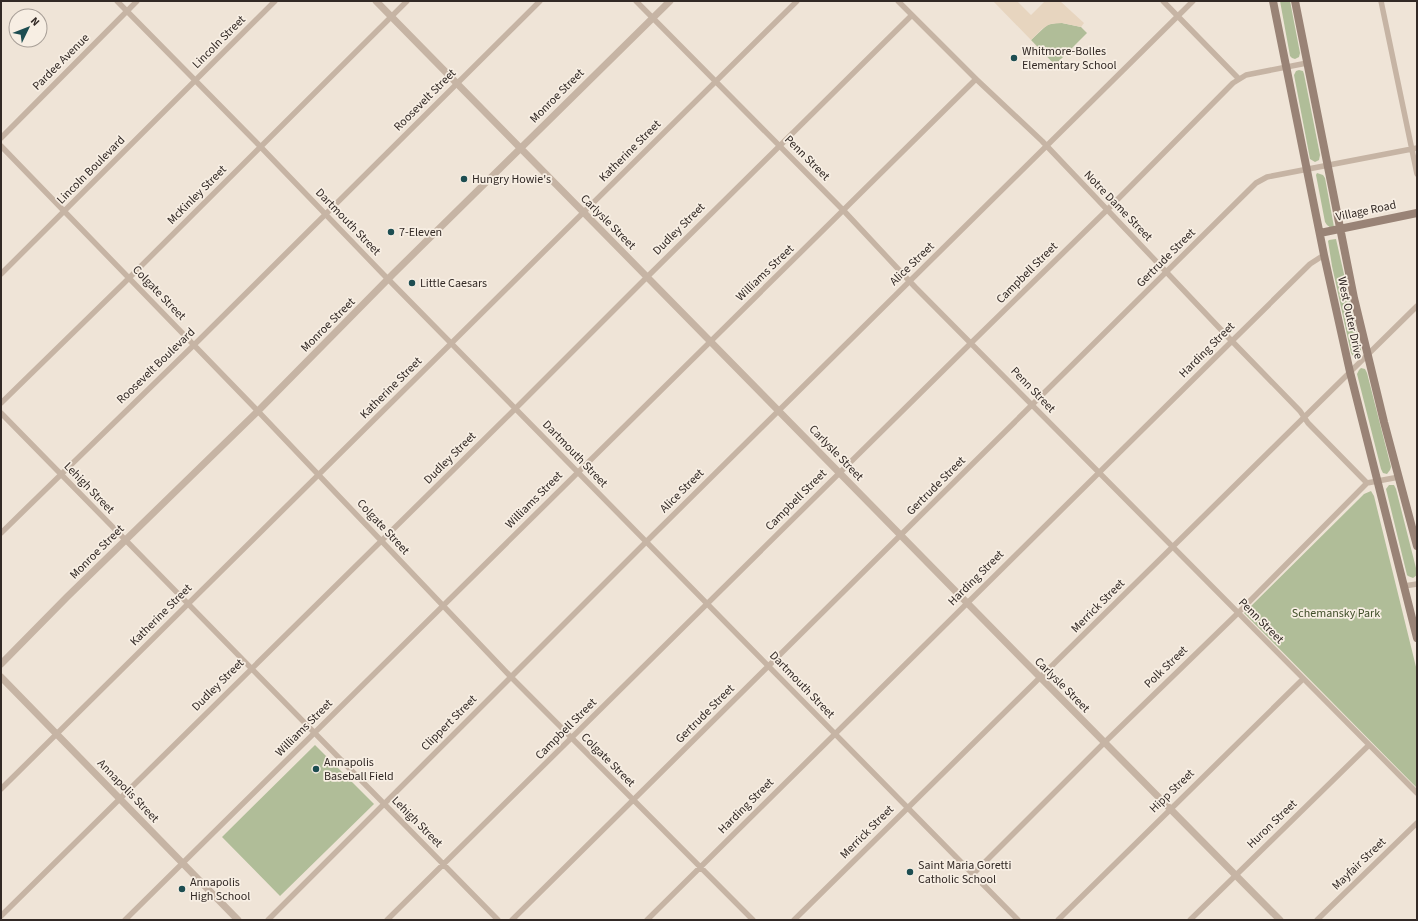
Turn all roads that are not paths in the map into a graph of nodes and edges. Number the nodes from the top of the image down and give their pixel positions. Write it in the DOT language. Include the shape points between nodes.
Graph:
graph roads {
  1 [pos="117,1"];
  2 [pos="137,1"];
  3 [pos="276,1"];
  4 [pos="376,1"];
  5 [pos="407,1"];
  6 [pos="540,1"];
  7 [pos="636,1"];
  8 [pos="670,1"];
  9 [pos="797,1"];
  10 [pos="898,1"];
  11 [pos="1163,1"];
  12 [pos="1193,1"];
  13 [pos="1273,1"];
  14 [pos="1295,1"];
  15 [pos="1381,1"];
  16 [pos="127,11"];
  17 [pos="912,15"];
  18 [pos="392,16"];
  19 [pos="1178,16"];
  20 [pos="653,18"];
  21 [pos="1307,63"];
  22 [pos="1286,67"];
  23 [pos="976,79"];
  24 [pos="1239,79"];
  25 [pos="195,81"];
  26 [pos="715,82"];
  27 [pos="457,83"];
  28 [pos="1,138"];
  29 [pos="1,146"];
  30 [pos="779,146"];
  31 [pos="261,147"];
  32 [pos="1047,147"];
  33 [pos="520,148"];
  34 [pos="1414,148"];
  35 [pos="1327,166"];
  36 [pos="1306,170"];
  37 [pos="1417,174"];
  38 [pos="844,210"];
  39 [pos="1107,210"];
  40 [pos="65,212"];
  41 [pos="583,213"];
  42 [pos="1417,213"];
  43 [pos="324,214"];
  44 [pos="1339,229"];
  45 [pos="1320,233"];
  46 [pos="1324,254"];
  47 [pos="1167,273"];
  48 [pos="1,274"];
  49 [pos="646,277"];
  50 [pos="129,278"];
  51 [pos="388,279"];
  52 [pos="910,281"];
  53 [pos="1417,306"];
  54 [pos="1232,341"];
  55 [pos="711,342"];
  56 [pos="451,343"];
  57 [pos="971,343"];
  58 [pos="193,345"];
  59 [pos="1368,354"];
  60 [pos="1350,372"];
  61 [pos="1,403"];
  62 [pos="1032,405"];
  63 [pos="515,409"];
  64 [pos="258,411"];
  65 [pos="779,411"];
  66 [pos="1,413"];
  67 [pos="1304,417"];
  68 [pos="578,472"];
  69 [pos="1099,472"];
  70 [pos="839,473"];
  71 [pos="61,474"];
  72 [pos="319,476"];
  73 [pos="1400,477"];
  74 [pos="1377,481"];
  75 [pos="1367,483"];
  76 [pos="1,533"];
  77 [pos="901,536"];
  78 [pos="125,540"];
  79 [pos="382,541"];
  80 [pos="646,542"];
  81 [pos="1417,546"];
  82 [pos="1173,547"];
  83 [pos="1417,584"];
  84 [pos="1404,586"];
  85 [pos="967,603"];
  86 [pos="187,604"];
  87 [pos="707,604"];
  88 [pos="443,606"];
  89 [pos="1238,613"];
  90 [pos="1417,638"];
  91 [pos="1,664"];
  92 [pos="768,666"];
  93 [pos="251,668"];
  94 [pos="1,677"];
  95 [pos="511,677"];
  96 [pos="1040,678"];
  97 [pos="1303,679"];
  98 [pos="314,733"];
  99 [pos="58,734"];
  100 [pos="835,734"];
  101 [pos="572,738"];
  102 [pos="1104,743"];
  103 [pos="1369,745"];
  104 [pos="1,789"];
  105 [pos="1417,793"];
  106 [pos="120,798"];
  107 [pos="633,800"];
  108 [pos="384,804"];
  109 [pos="908,808"];
  110 [pos="1170,808"];
  111 [pos="1417,823"];
  112 [pos="183,863"];
  113 [pos="444,865"];
  114 [pos="700,867"];
  115 [pos="973,874"];
  116 [pos="1235,875"];
  117 [pos="1,916"];
  118 [pos="125,920"];
  119 [pos="238,920"];
  120 [pos="268,920"];
  121 [pos="387,920"];
  122 [pos="498,920"];
  123 [pos="512,920"];
  124 [pos="646,920"];
  125 [pos="753,920"];
  126 [pos="794,920"];
  127 [pos="1018,920"];
  128 [pos="1058,920"];
  129 [pos="1190,920"];
  130 [pos="1280,920"];
  131 [pos="1317,920"];
  1 -- 16 [label="street, Dartmouth Street"];
  2 -- 16 [label="street, Pardee Avenue"];
  3 -- 25 [label="street, Lincoln Street"];
  4 -- 18 [label="street, Carlysle Street"];
  5 -- 18 [label="street, McKinley Street"];
  6 -- 27 [label="street, Roosevelt Street"];
  7 -- 20 [label="street, Penn Street"];
  8 -- 20 [label="street, Monroe Street"];
  9 -- 26 [label="street, Katherine Street"];
  10 -- 17 [label="street, Notre Dame Street"];
  11 -- 19 [label="street"];
  12 -- 19 [label="street, Alice Street"];
  13 -- 22 [label="main road, West Outer Drive"];
  14 -- 21 [label="main road, West Outer Drive"];
  15 -- 34 [label="street"];
  16 -- 25 [label="street, Dartmouth Street"];
  16 -- 28 [label="street, Pardee Avenue"];
  17 -- 23 [label="street, Notre Dame Street"];
  17 -- 30 [label="street, Dudley Street"];
  18 -- 27 [label="street, Carlysle Street"];
  18 -- 31 [label="street, McKinley Street"];
  19 -- 24 [label="street"];
  19 -- 32 [label="street, Alice Street"];
  20 -- 26 [label="street, Penn Street"];
  20 -- 33 [label="street, Monroe Street"];
  21 -- 22 [label="street, Campbell Street"];
  21 -- 35 [label="main road, West Outer Drive"];
  22 -- 24 [label="street, Campbell Street" via="1246,75"];
  22 -- 36 [label="main road, West Outer Drive"];
  23 -- 32 [label="street, Notre Dame Street"];
  23 -- 38 [label="street, Williams Street"];
  24 -- 39 [label="street, Campbell Street"];
  25 -- 31 [label="street, Dartmouth Street"];
  25 -- 40 [label="street, Lincoln Boulevard"];
  26 -- 30 [label="street, Penn Street"];
  26 -- 41 [label="street, Katherine Street"];
  27 -- 33 [label="street, Carlysle Street"];
  27 -- 43 [label="street, Roosevelt Street"];
  29 -- 40 [label="street, Colgate Street"];
  30 -- 38 [label="street, Penn Street"];
  30 -- 49 [label="street, Dudley Street"];
  31 -- 43 [label="street, Dartmouth Street"];
  31 -- 50 [label="street, McKinley Street"];
  32 -- 39 [label="street, Notre Dame Street"];
  32 -- 52 [label="street, Alice Street"];
  33 -- 41 [label="street, Carlysle Street"];
  33 -- 51 [label="street, Monroe Street"];
  34 -- 35 [label="street, Gertrude Street"];
  34 -- 37 [label="street"];
  35 -- 36 [label="street, Gertrude Street"];
  35 -- 44 [label="main road, West Outer Drive"];
  36 -- 45 [label="main road, West Outer Drive"];
  36 -- 47 [label="street, Gertrude Street" via="1262,179"];
  38 -- 52 [label="street, Penn Street"];
  38 -- 55 [label="street, Williams Street"];
  39 -- 47 [label="street, Notre Dame Street"];
  39 -- 57 [label="street, Campbell Street"];
  40 -- 48 [label="street, Lincoln Boulevard"];
  40 -- 50 [label="street, Colgate Street"];
  41 -- 49 [label="street, Carlysle Street"];
  41 -- 56 [label="street, Katherine Street"];
  42 -- 44 [label="main road, Village Road"];
  43 -- 51 [label="street, Dartmouth Street"];
  43 -- 58 [label="street, Roosevelt Boulevard"];
  44 -- 45 [label="main road, Village Road"];
  44 -- 59 [label="main road, West Outer Drive"];
  45 -- 46 [label="main road, West Outer Drive"];
  46 -- 54 [label="street, Harding Street" via="1310,264"];
  46 -- 60 [label="main road, West Outer Drive"];
  47 -- 54 [label="street, Notre Dame Street"];
  47 -- 62 [label="street, Gertrude Street"];
  49 -- 55 [label="street, Carlysle Street"];
  49 -- 63 [label="street, Dudley Street"];
  50 -- 58 [label="street, Colgate Street"];
  50 -- 61 [label="street, McKinley Street"];
  51 -- 56 [label="street, Dartmouth Street"];
  51 -- 64 [label="street, Monroe Street"];
  52 -- 57 [label="street, Penn Street"];
  52 -- 65 [label="street, Alice Street"];
  53 -- 59 [label="street, Merrick Street"];
  54 -- 67 [label="street, Notre Dame Street"];
  54 -- 69 [label="street, Harding Street"];
  55 -- 65 [label="street, Carlysle Street"];
  55 -- 68 [label="street, Williams Street"];
  56 -- 63 [label="street, Dartmouth Street"];
  56 -- 72 [label="street, Katherine Street"];
  57 -- 62 [label="street, Penn Street"];
  57 -- 70 [label="street, Campbell Street"];
  58 -- 64 [label="street, Colgate Street"];
  58 -- 71 [label="street, Roosevelt Boulevard"];
  59 -- 60 [label="street, Merrick Street"];
  59 -- 73 [label="main road, West Outer Drive"];
  60 -- 67 [label="street, Merrick Street"];
  60 -- 74 [label="main road, West Outer Drive"];
  62 -- 69 [label="street, Penn Street"];
  62 -- 77 [label="street, Gertrude Street"];
  63 -- 68 [label="street, Dartmouth Street"];
  63 -- 79 [label="street, Dudley Street"];
  64 -- 72 [label="street, Colgate Street"];
  64 -- 78 [label="street, Monroe Street"];
  65 -- 70 [label="street, Carlysle Street"];
  65 -- 80 [label="street, Alice Street"];
  66 -- 71 [label="street, Lehigh Street"];
  67 -- 75 [label="street, Notre Dame Street"];
  67 -- 82 [label="street, Merrick Street"];
  68 -- 80 [label="street, Dartmouth Street"];
  68 -- 88 [label="street, Williams Street"];
  69 -- 82 [label="street, Penn Street"];
  69 -- 85 [label="street, Harding Street"];
  70 -- 77 [label="street, Carlysle Street"];
  70 -- 87 [label="street, Campbell Street"];
  71 -- 76 [label="street, Roosevelt Boulevard"];
  71 -- 78 [label="street, Lehigh Street"];
  72 -- 79 [label="street, Colgate Street"];
  72 -- 86 [label="street, Katherine Street"];
  73 -- 74 [label="street"];
  73 -- 81 [label="main road, West Outer Drive"];
  74 -- 75 [label="street"];
  74 -- 84 [label="main road, West Outer Drive"];
  75 -- 89 [label="street, Polk Street"];
  77 -- 85 [label="street, Carlysle Street"];
  77 -- 92 [label="street, Gertrude Street"];
  78 -- 86 [label="street, Lehigh Street"];
  78 -- 91 [label="street, Monroe Street"];
  79 -- 88 [label="street, Colgate Street"];
  79 -- 93 [label="street, Dudley Street"];
  80 -- 87 [label="street, Dartmouth Street"];
  80 -- 95 [label="street, Clippert Street"];
  82 -- 89 [label="street, Penn Street"];
  82 -- 96 [label="street, Merrick Street"];
  83 -- 84 [label="street"];
  84 -- 90 [label="main road, West Outer Drive"];
  85 -- 96 [label="street, Carlysle Street"];
  85 -- 100 [label="street, Harding Street"];
  86 -- 93 [label="street, Lehigh Street"];
  86 -- 99 [label="street, Katherine Street"];
  87 -- 92 [label="street, Dartmouth Street"];
  87 -- 101 [label="street, Campbell Street"];
  88 -- 95 [label="street, Colgate Street"];
  88 -- 98 [label="street, Williams Street"];
  89 -- 97 [label="street, Penn Street"];
  89 -- 102 [label="street, Polk Street"];
  92 -- 100 [label="street, Dartmouth Street"];
  92 -- 107 [label="street, Gertrude Street"];
  93 -- 98 [label="street, Lehigh Street"];
  93 -- 106 [label="street, Dudley Street"];
  94 -- 99 [label="street, Annapolis Street"];
  95 -- 101 [label="street, Colgate Street"];
  95 -- 108 [label="street, Clippert Street"];
  96 -- 102 [label="street, Carlysle Street"];
  96 -- 109 [label="street, Merrick Street"];
  97 -- 103 [label="street, Penn Street"];
  97 -- 110 [label="street, Hipp Street"];
  98 -- 108 [label="street, Lehigh Street"];
  98 -- 112 [label="street, Williams Street"];
  99 -- 104 [label="street, Katherine Street"];
  99 -- 106 [label="street, Annapolis Street"];
  100 -- 109 [label="street, Dartmouth Street"];
  100 -- 114 [label="street, Harding Street"];
  101 -- 107 [label="street, Colgate Street"];
  101 -- 113 [label="street, Campbell Street"];
  102 -- 110 [label="street, Carlysle Street"];
  102 -- 115 [label="street, Polk Street"];
  103 -- 105 [label="street, Penn Street"];
  103 -- 116 [label="street, Huron Street"];
  106 -- 112 [label="street, Annapolis Street"];
  106 -- 117 [label="street, Dudley Street"];
  107 -- 114 [label="street, Colgate Street"];
  107 -- 123 [label="street, Gertrude Street"];
  108 -- 113 [label="street, Lehigh Street"];
  108 -- 120 [label="street, Clippert Street"];
  109 -- 115 [label="street, Dartmouth Street"];
  109 -- 126 [label="street, Merrick Street"];
  110 -- 116 [label="street, Carlysle Street"];
  110 -- 128 [label="street, Hipp Street"];
  111 -- 131 [label="street, Mayfair Street"];
  112 -- 118 [label="street, Williams Street"];
  112 -- 119 [label="street, Annapolis Street"];
  113 -- 121 [label="street, Campbell Street"];
  113 -- 122 [label="street, Lehigh Street"];
  114 -- 124 [label="street, Harding Street"];
  114 -- 125 [label="street, Colgate Street"];
  115 -- 127 [label="street, Dartmouth Street"];
  116 -- 129 [label="street, Huron Street"];
  116 -- 130 [label="street, Carlysle Street"];
}
